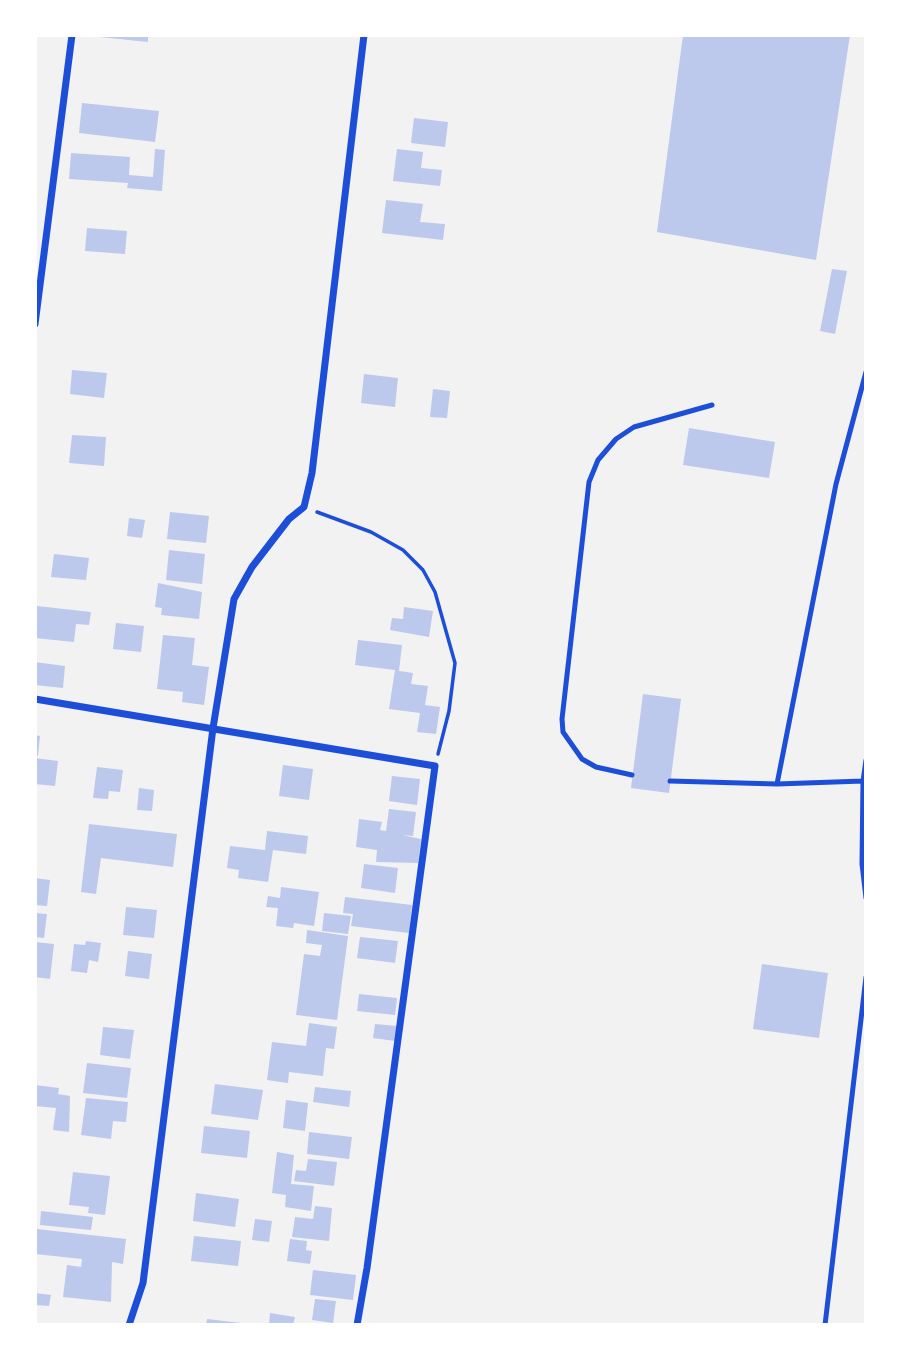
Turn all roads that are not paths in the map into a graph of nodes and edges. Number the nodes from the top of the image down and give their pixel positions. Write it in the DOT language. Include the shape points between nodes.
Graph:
graph roads {
  1 [pos="72,35"];
  2 [pos="364,35"];
  3 [pos="35,324"];
  4 [pos="866,372"];
  5 [pos="712,405"];
  6 [pos="35,699"];
  7 [pos="213,728"];
  8 [pos="866,760"];
  9 [pos="632,775"];
  10 [pos="670,781"];
  11 [pos="863,782"];
  12 [pos="777,784"];
  13 [pos="866,898"];
  14 [pos="866,977"];
  15 [pos="129,1325"];
  16 [pos="357,1325"];
  17 [pos="825,1325"];
  1 -- 3 [label="street"];
  2 -- 7 [label="street" via="312,473 304,507 252,567 234,599"];
  4 -- 12 [label="lane" via="836,484"];
  5 -- 9 [label="lane" via="634,427 598,460 589,482 563,732 582,760 596,768"];
  6 -- 7 [label="street"];
  7 -- 15 [label="street" via="144,1283"];
  7 -- 16 [label="street" via="435,766"];
  8 -- 11 [label="lane"];
  10 -- 12 [label="lane"];
  11 -- 12 [label="lane"];
  11 -- 13 [label="lane"];
  14 -- 17 [label="lane"];
}
